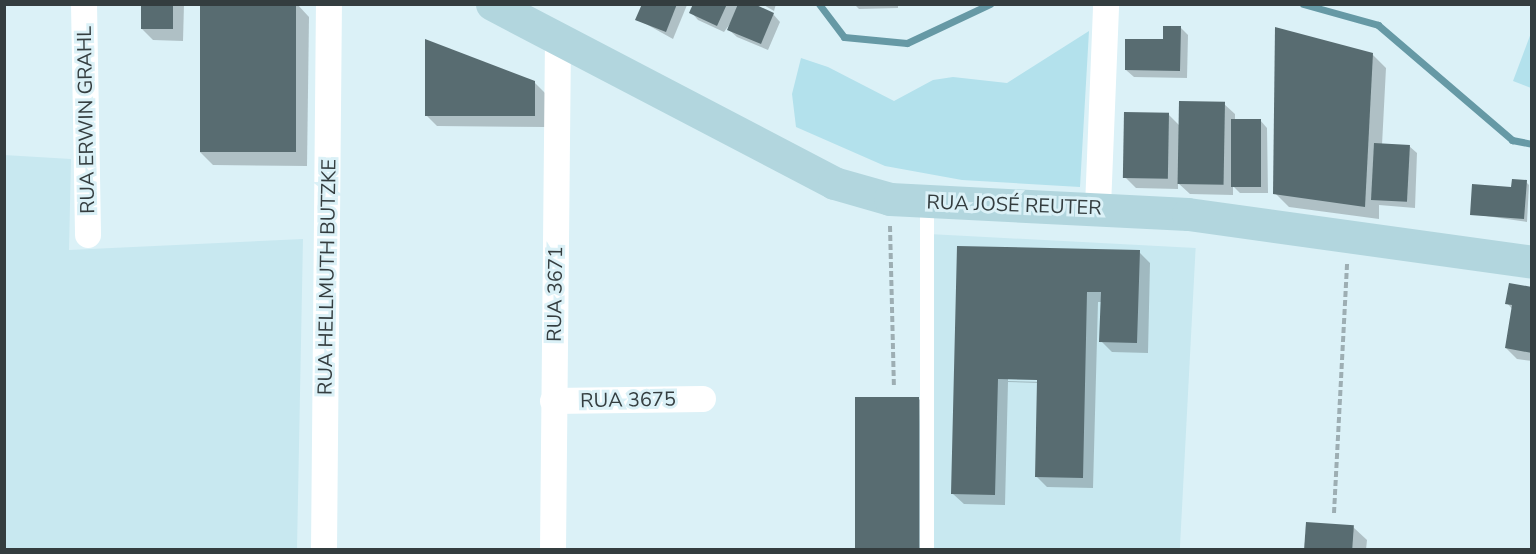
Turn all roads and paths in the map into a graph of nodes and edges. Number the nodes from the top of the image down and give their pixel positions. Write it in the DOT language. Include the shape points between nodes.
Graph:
graph roads {
  1 [pos="84,4"];
  2 [pos="329,4"];
  3 [pos="492,4"];
  4 [pos="1106,4"];
  5 [pos="537,22"];
  6 [pos="890,199"];
  7 [pos="927,202"];
  8 [pos="1098,207"];
  9 [pos="1349,234"];
  10 [pos="88,235"];
  11 [pos="1532,262"];
  12 [pos="894,387"];
  13 [pos="703,399"];
  14 [pos="553,401"];
  15 [pos="1334,513"];
  16 [pos="324,549"];
  17 [pos="553,549"];
  18 [pos="927,549"];
  1 -- 10 [label="street, RUA ERWIN GRAHL"];
  2 -- 16 [label="street, RUA HELLMUTH BUTZKE"];
  3 -- 5 [label="main road, RUA JOSÉ REUTER"];
  4 -- 8 [label="street"];
  5 -- 6 [label="main road, RUA JOSÉ REUTER" via="834,183"];
  5 -- 14 [label="street, RUA 3671"];
  6 -- 7 [label="main road, RUA JOSÉ REUTER"];
  6 -- 12 [label="path"];
  7 -- 8 [label="main road, RUA JOSÉ REUTER"];
  7 -- 18 [label="lane"];
  8 -- 9 [label="main road, RUA JOSÉ REUTER"];
  9 -- 11 [label="main road, RUA JOSÉ REUTER"];
  9 -- 15 [label="path"];
  13 -- 14 [label="street, RUA 3675"];
  14 -- 17 [label="street, RUA 3671"];
}
